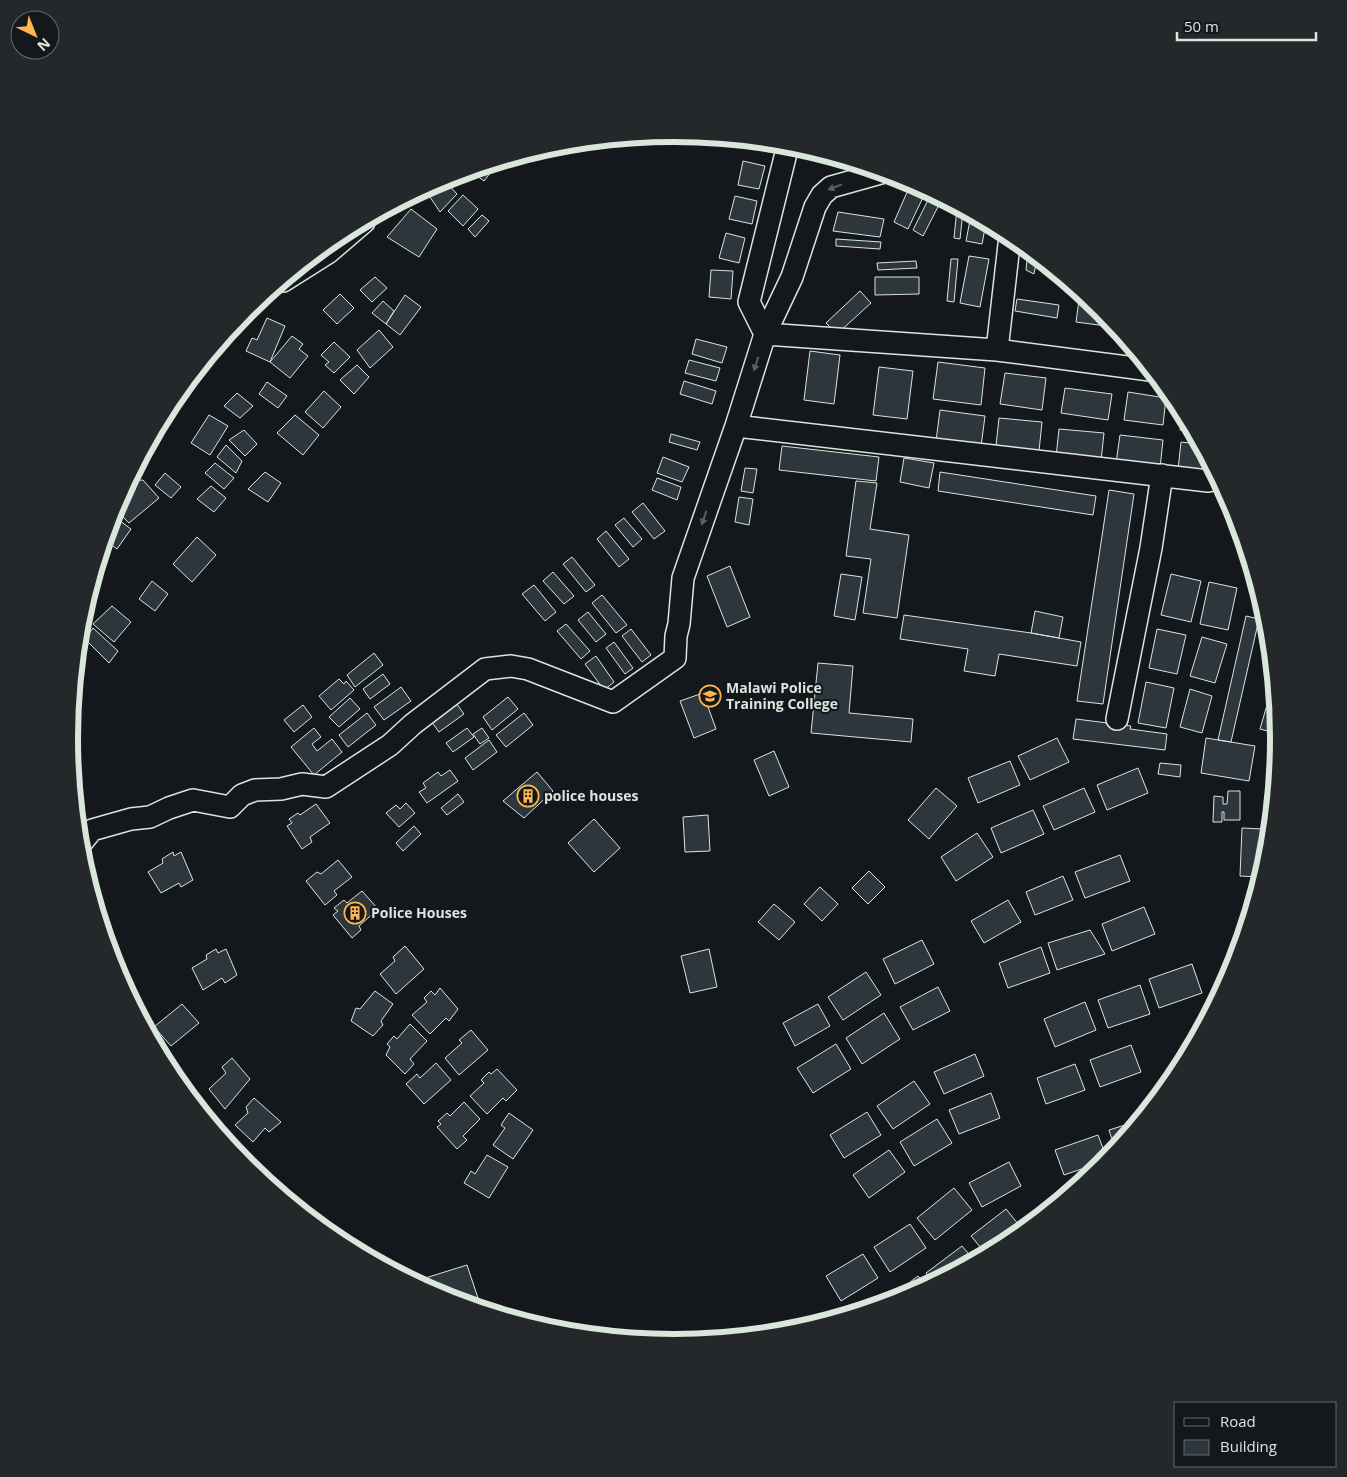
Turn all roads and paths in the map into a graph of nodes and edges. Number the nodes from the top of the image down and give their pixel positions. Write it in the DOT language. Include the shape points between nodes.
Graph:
graph roads {
  1 [pos="786,153"];
  2 [pos="870,176"];
  3 [pos="1009,246"];
  4 [pos="765,334"];
  5 [pos="997,350"];
  6 [pos="1140,369"];
  7 [pos="736,426"];
  8 [pos="1162,475"];
  9 [pos="1211,481"];
  10 [pos="1117,719"];
  11 [pos="86,837"];
  1 -- 4 [label="street" via="749,302"];
  2 -- 4 [label="street, one-way" via="831,187 822,194 792,277"];
  3 -- 5 [label="street"];
  4 -- 5 [label="street"];
  4 -- 7 [label="street, one-way"];
  5 -- 6 [label="street"];
  7 -- 8 [label="street"];
  7 -- 11 [label="street, one-way" via="683,578 675,658 628,693 612,702 528,670 511,666 485,670 390,745 326,787 302,784 255,790 242,794 230,807 193,800 150,817 92,830"];
  8 -- 9 [label="street"];
  8 -- 10 [label="street"];
}
